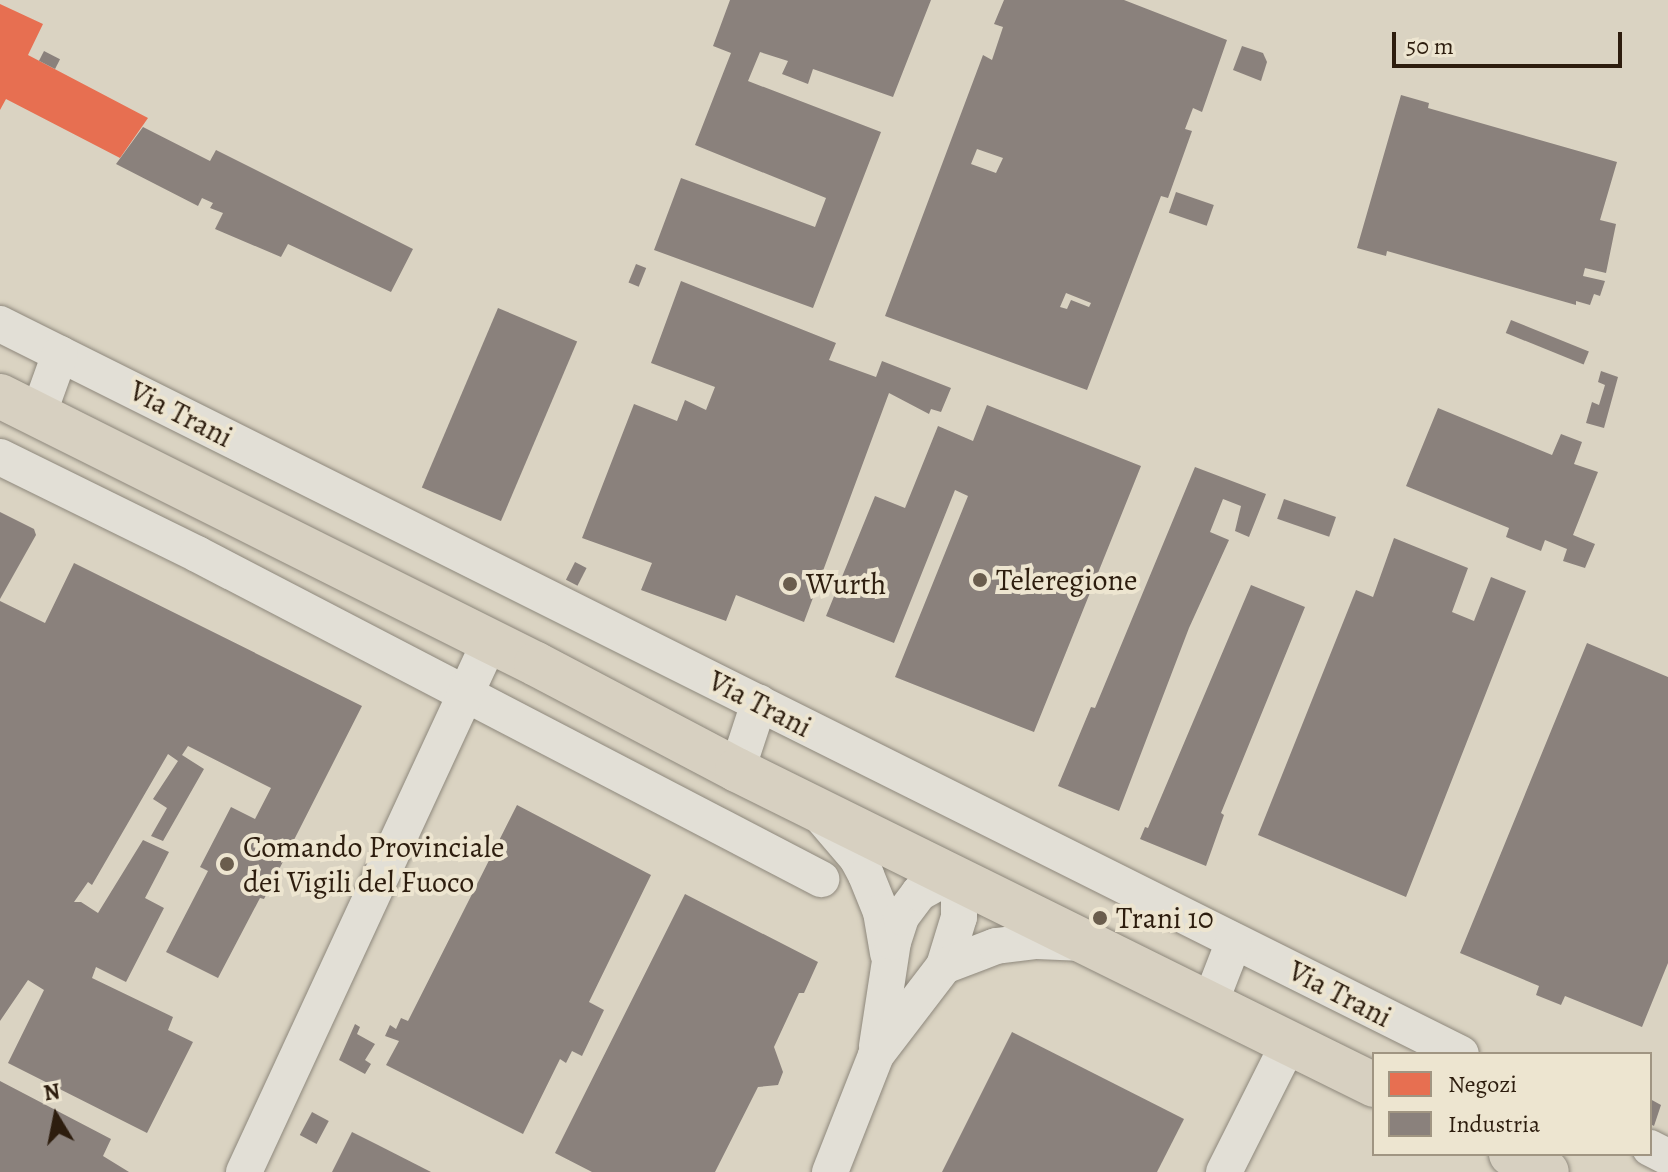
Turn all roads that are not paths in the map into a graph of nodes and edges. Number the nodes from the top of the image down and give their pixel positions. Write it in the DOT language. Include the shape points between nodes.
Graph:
graph roads {
  1 [pos="0,324"];
  2 [pos="60,354"];
  3 [pos="0,396"];
  4 [pos="38,415"];
  5 [pos="0,457"];
  6 [pos="490,641"];
  7 [pos="465,695"];
  8 [pos="759,703"];
  9 [pos="737,770"];
  10 [pos="812,806"];
  11 [pos="952,875"];
  12 [pos="821,879"];
  13 [pos="1234,941"];
  14 [pos="1093,944"];
  15 [pos="944,966"];
  16 [pos="889,968"];
  17 [pos="1210,1003"];
  18 [pos="1289,1043"];
  19 [pos="1457,1052"];
  20 [pos="876,1055"];
  21 [pos="1372,1084"];
  22 [pos="1515,1156"];
  23 [pos="244,1172"];
  24 [pos="830,1172"];
  25 [pos="1224,1172"];
  26 [pos="1547,1172"];
  1 -- 2 [label="street, Via Trani"];
  2 -- 4 [label="street"];
  2 -- 8 [label="street, Via Trani"];
  3 -- 4 [label="main road"];
  4 -- 6 [label="main road"];
  5 -- 7 [label="street"];
  6 -- 7 [label="street"];
  6 -- 9 [label="main road"];
  7 -- 12 [label="street"];
  7 -- 23 [label="street"];
  8 -- 9 [label="street"];
  8 -- 13 [label="street, Via Trani"];
  9 -- 10 [label="main road"];
  10 -- 11 [label="main road"];
  10 -- 16 [label="street" via="857,858 875,893"];
  11 -- 14 [label="main road"];
  11 -- 15 [label="street" via="959,917"];
  11 -- 16 [label="street" via="927,886 906,908"];
  13 -- 17 [label="street"];
  13 -- 19 [label="street, Via Trani"];
  14 -- 15 [label="street" via="1018,943 974,952"];
  14 -- 17 [label="main road"];
  15 -- 20 [label="street"];
  16 -- 20 [label="street"];
  17 -- 18 [label="main road"];
  18 -- 21 [label="main road"];
  18 -- 25 [label="street"];
  20 -- 24 [label="street"];
  22 -- 26 [label="main road"];
}
